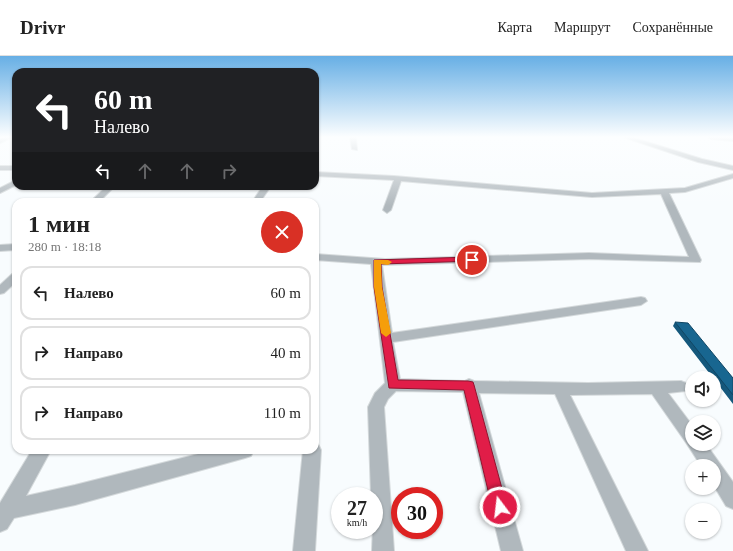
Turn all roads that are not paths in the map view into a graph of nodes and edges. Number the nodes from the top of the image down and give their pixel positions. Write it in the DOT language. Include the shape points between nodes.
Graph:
graph roads {
  1 [pos="697,160"];
  2 [pos="0,168"];
  3 [pos="12,168"];
  4 [pos="733,168"];
  5 [pos="319,174"];
  6 [pos="733,176"];
  7 [pos="398,179"];
  8 [pos="12,184"];
  9 [pos="106,190"];
  10 [pos="0,191"];
  11 [pos="664,191"];
  12 [pos="98,198"];
  13 [pos="387,210"];
  14 [pos="12,247"];
  15 [pos="0,248"];
  16 [pos="319,257"];
  17 [pos="376,262"];
  18 [pos="9,280"];
  19 [pos="0,292"];
  20 [pos="642,300"];
  21 [pos="387,338"];
  22 [pos="393,385"];
  23 [pos="468,385"];
  24 [pos="681,387"];
  25 [pos="656,388"];
  26 [pos="560,389"];
  27 [pos="685,428"];
  28 [pos="40,454"];
  29 [pos="230,454"];
  30 [pos="312,454"];
  31 [pos="721,481"];
  32 [pos="733,499"];
  33 [pos="4,515"];
  34 [pos="304,551"];
  35 [pos="383,551"];
  36 [pos="512,551"];
  37 [pos="637,551"];
  1 -- 4 [label="street"];
  2 -- 3 [label="street"];
  5 -- 7 [label="street"];
  6 -- 11 [label="street" via="700,186"];
  7 -- 11 [label="street" via="592,195"];
  7 -- 13 [label="street"];
  8 -- 10 [label="street"];
  9 -- 12 [label="street"];
  11 -- 17 [label="street" via="696,260 589,256"];
  14 -- 15 [label="street"];
  16 -- 17 [label="street"];
  17 -- 21 [label="street"];
  18 -- 19 [label="street"];
  20 -- 21 [label="street"];
  21 -- 22 [label="street"];
  22 -- 23 [label="street"];
  22 -- 35 [label="street" via="383,393 376,407"];
  23 -- 26 [label="street"];
  23 -- 36 [label="street"];
  24 -- 25 [label="street"];
  25 -- 26 [label="street"];
  25 -- 27 [label="street"];
  26 -- 37 [label="street"];
  28 -- 33 [label="street"];
  29 -- 33 [label="street"];
  30 -- 34 [label="street"];
  31 -- 32 [label="street"];
}
